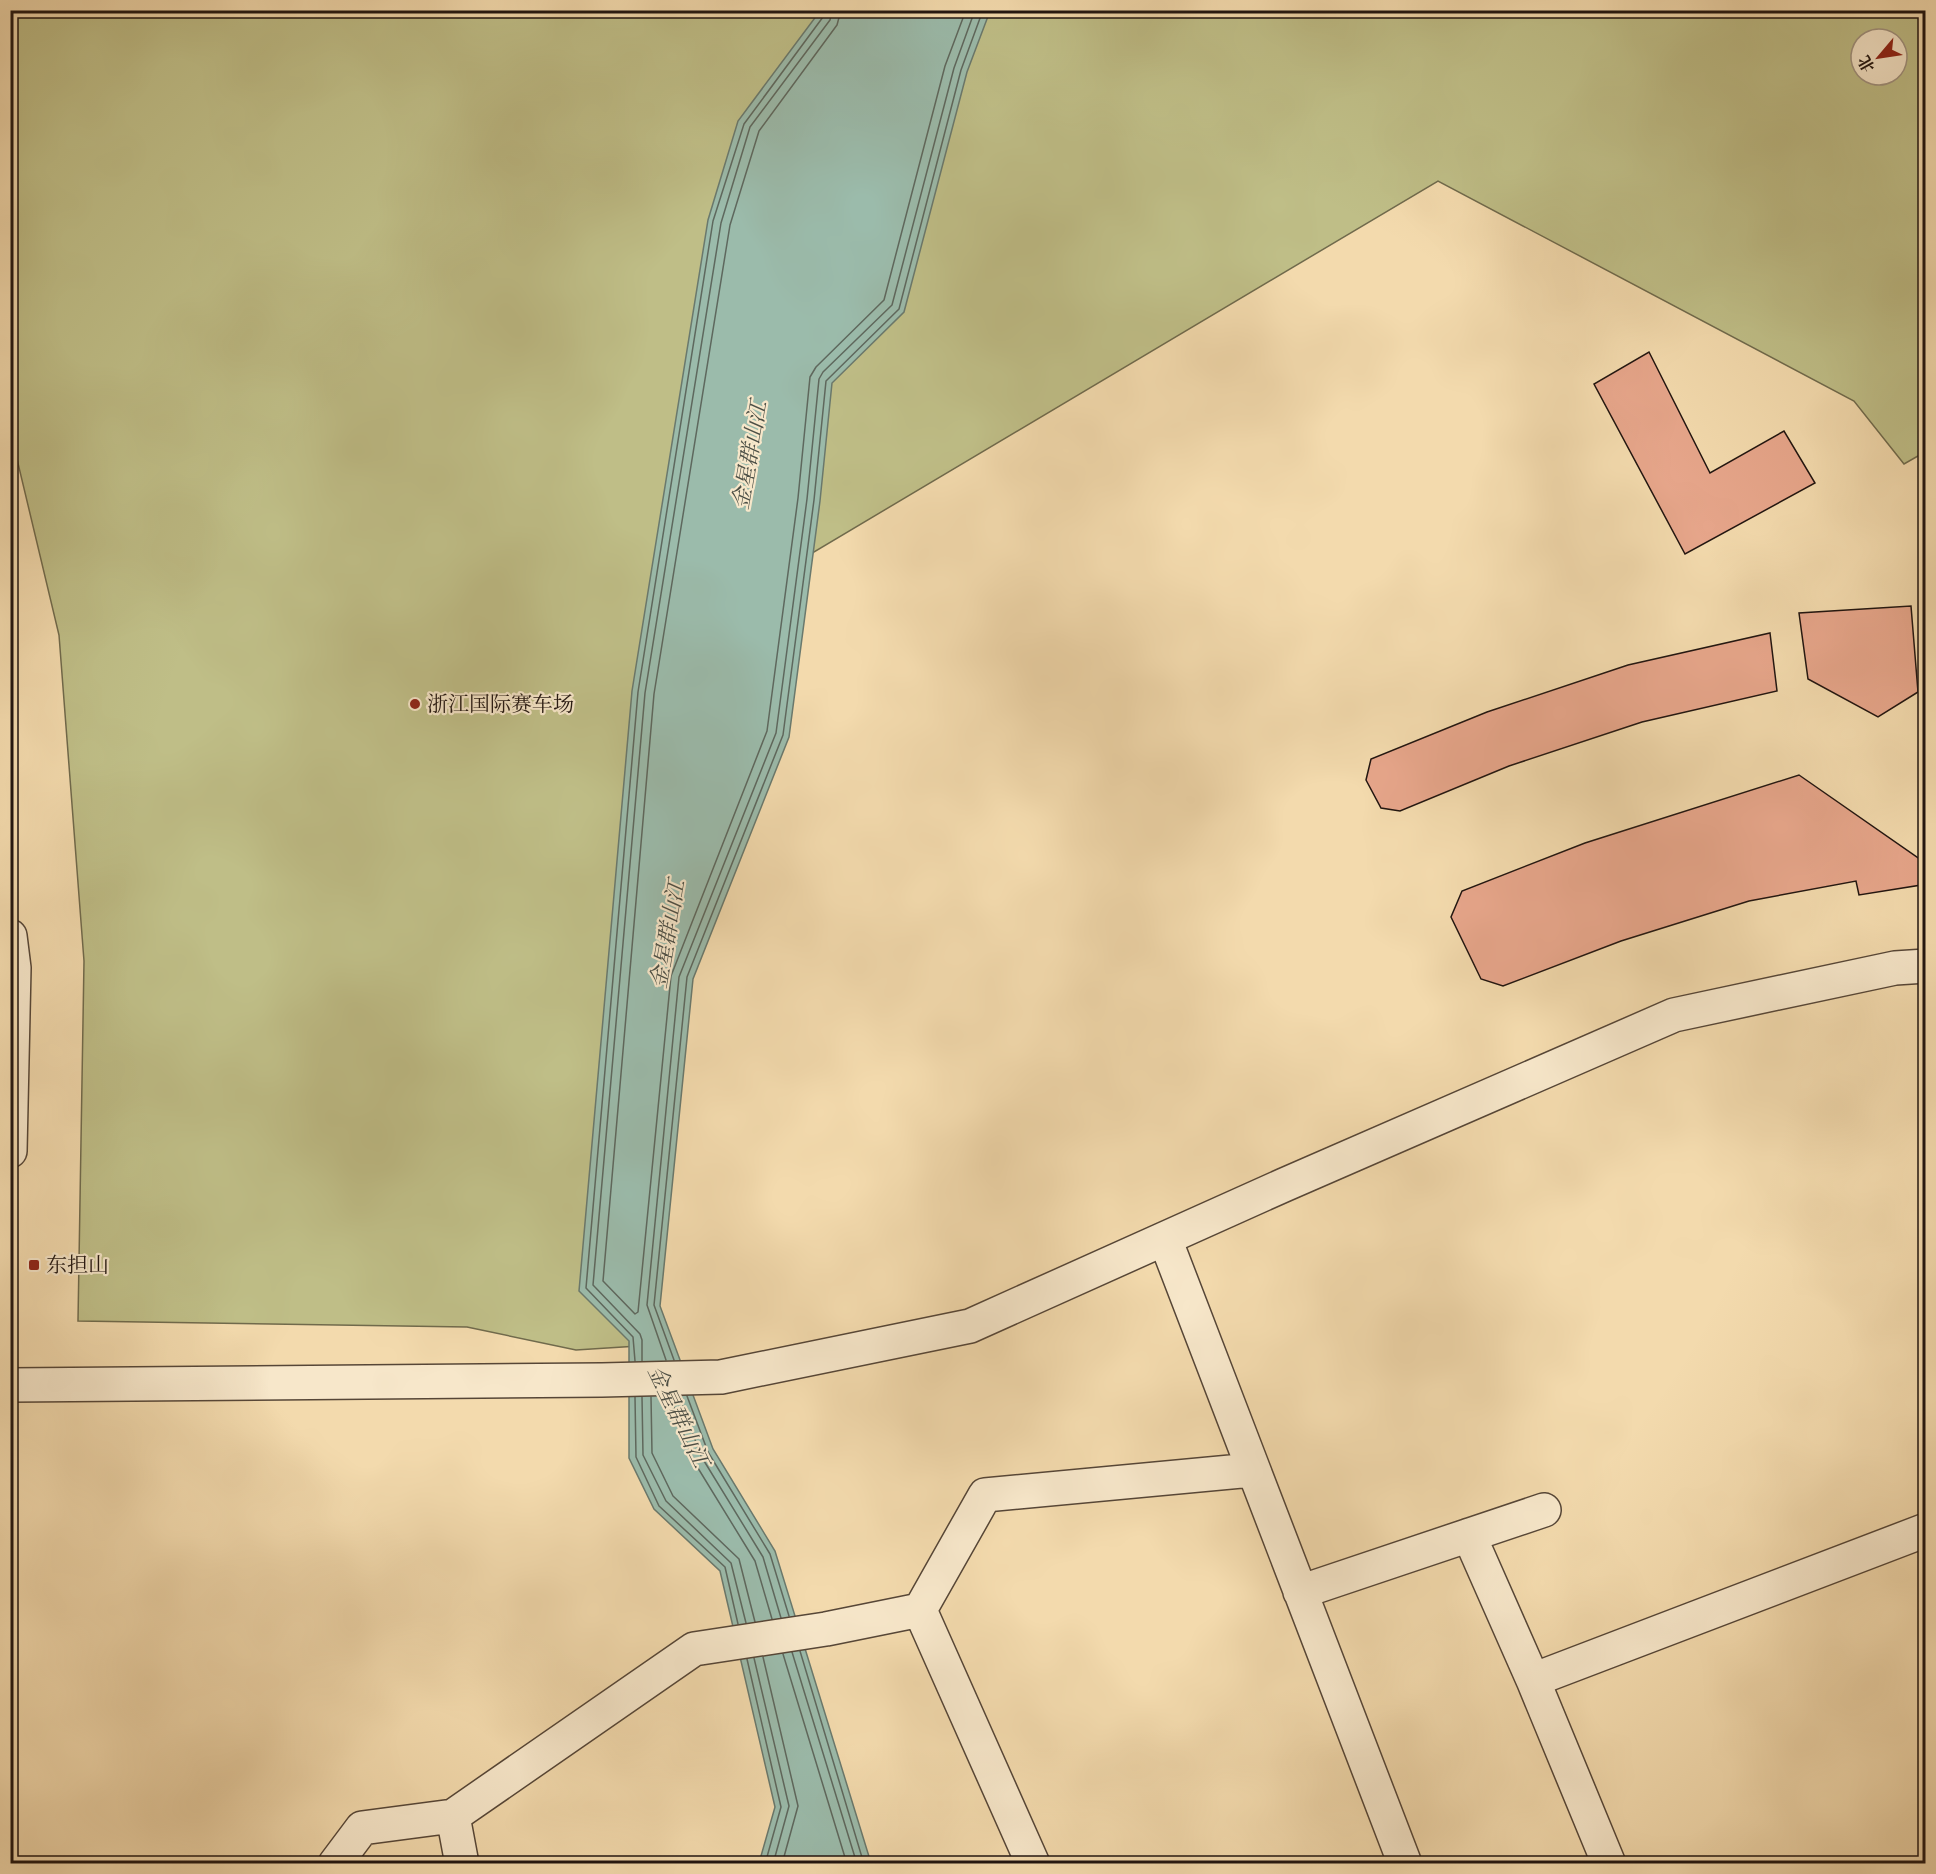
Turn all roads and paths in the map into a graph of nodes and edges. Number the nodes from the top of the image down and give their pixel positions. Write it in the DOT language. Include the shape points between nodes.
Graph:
graph roads {
  1 [pos="10,936"];
  2 [pos="1926,966"];
  3 [pos="10,1151"];
  4 [pos="1165,1239"];
  5 [pos="10,1385"];
  6 [pos="1252,1470"];
  7 [pos="1544,1510"];
  8 [pos="1926,1530"];
  9 [pos="1469,1535"];
  10 [pos="1300,1592"];
  11 [pos="920,1610"];
  12 [pos="1533,1680"];
  13 [pos="453,1816"];
  14 [pos="335,1863"];
  15 [pos="462,1863"];
  16 [pos="1033,1863"];
  17 [pos="1405,1863"];
  18 [pos="1609,1863"];
  1 -- 3 [label="street" via="14,968"];
  2 -- 4 [label="street" via="1895,968 1674,1015"];
  4 -- 5 [label="street" via="970,1326 721,1377"];
  4 -- 6 [label="street"];
  6 -- 10 [label="street"];
  6 -- 11 [label="street" via="985,1495"];
  7 -- 9 [label="street"];
  8 -- 12 [label="street"];
  9 -- 10 [label="street"];
  9 -- 12 [label="street"];
  10 -- 17 [label="street"];
  11 -- 13 [label="street" via="694,1649"];
  11 -- 16 [label="street"];
  12 -- 18 [label="street"];
  13 -- 14 [label="street" via="362,1828"];
  13 -- 15 [label="street"];
}
